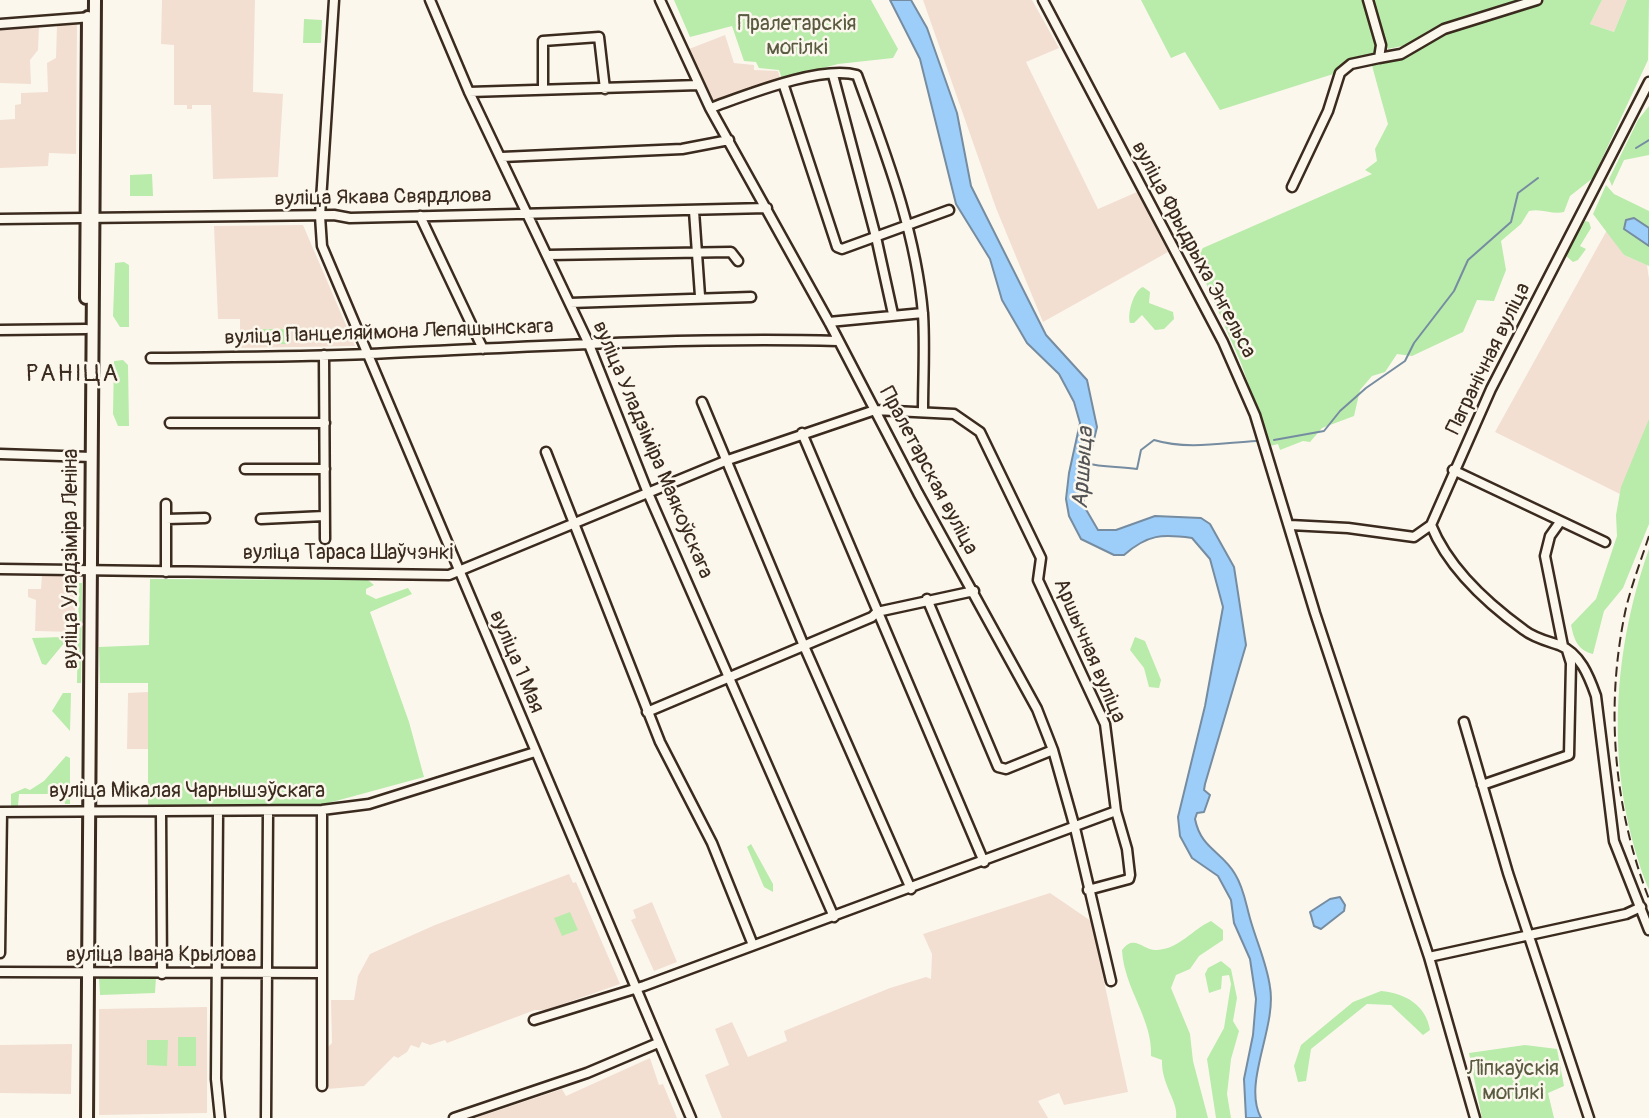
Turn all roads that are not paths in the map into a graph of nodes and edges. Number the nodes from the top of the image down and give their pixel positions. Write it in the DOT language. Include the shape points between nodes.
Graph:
graph roads {
  1 [pos="88,0"];
  2 [pos="96,0"];
  3 [pos="334,0"];
  4 [pos="430,0"];
  5 [pos="660,0"];
  6 [pos="1043,0"];
  7 [pos="1368,0"];
  8 [pos="1537,0"];
  9 [pos="92,17"];
  10 [pos="0,24"];
  11 [pos="1379,58"];
  12 [pos="833,75"];
  13 [pos="1649,82"];
  14 [pos="783,83"];
  15 [pos="699,85"];
  16 [pos="543,89"];
  17 [pos="605,89"];
  18 [pos="469,92"];
  19 [pos="710,108"];
  20 [pos="729,140"];
  21 [pos="502,157"];
  22 [pos="1292,187"];
  23 [pos="767,208"];
  24 [pos="949,210"];
  25 [pos="694,211"];
  26 [pos="529,213"];
  27 [pos="320,216"];
  28 [pos="420,216"];
  29 [pos="90,218"];
  30 [pos="0,219"];
  31 [pos="906,226"];
  32 [pos="876,237"];
  33 [pos="697,252"];
  34 [pos="548,255"];
  35 [pos="738,261"];
  36 [pos="700,296"];
  37 [pos="751,297"];
  38 [pos="570,303"];
  39 [pos="923,313"];
  40 [pos="892,314"];
  41 [pos="829,322"];
  42 [pos="86,329"];
  43 [pos="0,330"];
  44 [pos="838,341"];
  45 [pos="588,342"];
  46 [pos="483,349"];
  47 [pos="367,354"];
  48 [pos="324,355"];
  49 [pos="151,358"];
  50 [pos="702,402"];
  51 [pos="875,410"];
  52 [pos="923,411"];
  53 [pos="170,423"];
  54 [pos="325,423"];
  55 [pos="802,433"];
  56 [pos="546,452"];
  57 [pos="0,454"];
  58 [pos="89,457"];
  59 [pos="725,461"];
  60 [pos="246,469"];
  61 [pos="325,469"];
  62 [pos="1454,470"];
  63 [pos="648,493"];
  64 [pos="166,504"];
  65 [pos="324,516"];
  66 [pos="205,518"];
  67 [pos="166,519"];
  68 [pos="261,519"];
  69 [pos="1560,522"];
  70 [pos="576,524"];
  71 [pos="1290,525"];
  72 [pos="1431,525"];
  73 [pos="325,539"];
  74 [pos="1605,542"];
  75 [pos="0,569"];
  76 [pos="88,572"];
  77 [pos="166,572"];
  78 [pos="458,572"];
  79 [pos="974,591"];
  80 [pos="927,599"];
  81 [pos="877,611"];
  82 [pos="804,646"];
  83 [pos="1565,648"];
  84 [pos="730,678"];
  85 [pos="647,712"];
  86 [pos="1464,722"];
  87 [pos="1053,750"];
  88 [pos="535,752"];
  89 [pos="1482,785"];
  90 [pos="322,810"];
  91 [pos="1116,811"];
  92 [pos="1,812"];
  93 [pos="87,812"];
  94 [pos="161,812"];
  95 [pos="218,812"];
  96 [pos="268,813"];
  97 [pos="1075,828"];
  98 [pos="984,862"];
  99 [pos="911,889"];
  100 [pos="1088,890"];
  101 [pos="1641,907"];
  102 [pos="834,917"];
  103 [pos="1649,930"];
  104 [pos="1528,936"];
  105 [pos="753,945"];
  106 [pos="0,953"];
  107 [pos="1429,957"];
  108 [pos="0,972"];
  109 [pos="216,973"];
  110 [pos="265,973"];
  111 [pos="322,973"];
  112 [pos="85,974"];
  113 [pos="162,974"];
  114 [pos="1111,981"];
  115 [pos="634,988"];
  116 [pos="534,1020"];
  117 [pos="658,1043"];
  118 [pos="322,1086"];
  119 [pos="81,1118"];
  120 [pos="87,1118"];
  121 [pos="220,1118"];
  122 [pos="266,1118"];
  123 [pos="454,1118"];
  124 [pos="691,1118"];
  125 [pos="1475,1118"];
  126 [pos="1589,1118"];
  1 -- 9 [label="main road, вуліца Уладзіміра Леніна"];
  2 -- 9 [label="main road, вуліца Уладзіміра Леніна"];
  3 -- 27 [label="street, вуліца 1 Мая"];
  4 -- 18 [label="street, вуліца Уладзіміра Маякоўскага"];
  5 -- 15 [label="street, Пралетарская вуліца"];
  6 -- 71 [label="street, вуліца Фрыдрыха Энгельса" via="1239,374"];
  7 -- 11 [label="street" via="1381,45"];
  8 -- 11 [label="street" via="1444,29 1401,54"];
  9 -- 10 [label="street"];
  9 -- 29 [label="main road, вуліца Уладзіміра Леніна"];
  11 -- 22 [label="street" via="1351,64 1340,73 1324,121"];
  12 -- 14 [label="street"];
  12 -- 31 [label="street" via="857,75 894,175"];
  12 -- 32 [label="street"];
  13 -- 62 [label="street, Пагранічная вуліца"];
  14 -- 19 [label="street"];
  14 -- 32 [label="street" via="836,247"];
  15 -- 17 [label="street"];
  15 -- 19 [label="street, Пралетарская вуліца"];
  16 -- 17 [label="street"];
  16 -- 17 [label="street" via="543,41 599,37"];
  16 -- 18 [label="street"];
  18 -- 21 [label="street, вуліца Уладзіміра Маякоўскага"];
  19 -- 20 [label="street, Пралетарская вуліца"];
  20 -- 21 [label="street" via="682,149"];
  20 -- 23 [label="street, Пралетарская вуліца"];
  21 -- 26 [label="street, вуліца Уладзіміра Маякоўскага"];
  23 -- 25 [label="street, вуліца Якава Свярдлова"];
  23 -- 41 [label="street, Пралетарская вуліца"];
  24 -- 31 [label="street"];
  25 -- 26 [label="street, вуліца Якава Свярдлова"];
  25 -- 33 [label="street"];
  26 -- 28 [label="street, вуліца Якава Свярдлова"];
  26 -- 34 [label="street, вуліца Уладзіміра Маякоўскага"];
  27 -- 28 [label="street, вуліца Якава Свярдлова"];
  27 -- 29 [label="street, вуліца Якава Свярдлова"];
  27 -- 47 [label="street, вуліца 1 Мая" via="322,246"];
  28 -- 46 [label="street"];
  29 -- 30 [label="street, вуліца Якава Свярдлова"];
  29 -- 42 [label="main road, вуліца Уладзіміра Леніна"];
  29 -- 58 [label="main road, вуліца Уладзіміра Леніна"];
  31 -- 32 [label="street"];
  31 -- 39 [label="street"];
  32 -- 40 [label="street"];
  33 -- 34 [label="street"];
  33 -- 35 [label="street" via="731,251"];
  33 -- 36 [label="street"];
  34 -- 38 [label="street, вуліца Уладзіміра Маякоўскага"];
  36 -- 37 [label="street"];
  36 -- 38 [label="street"];
  38 -- 45 [label="street, вуліца Уладзіміра Маякоўскага"];
  39 -- 40 [label="street"];
  39 -- 52 [label="street"];
  40 -- 41 [label="street"];
  41 -- 44 [label="street, Пралетарская вуліца"];
  42 -- 43 [label="street"];
  42 -- 58 [label="main road, вуліца Уладзіміра Леніна"];
  44 -- 45 [label="street, вуліца Панцеляймона Лепяшынскага"];
  44 -- 51 [label="street, Пралетарская вуліца"];
  45 -- 46 [label="street, вуліца Панцеляймона Лепяшынскага"];
  45 -- 63 [label="street, вуліца Уладзіміра Маякоўскага"];
  46 -- 47 [label="street, вуліца Панцеляймона Лепяшынскага"];
  47 -- 48 [label="street, вуліца Панцеляймона Лепяшынскага"];
  47 -- 78 [label="street, вуліца 1 Мая"];
  48 -- 49 [label="street, вуліца Панцеляймона Лепяшынскага"];
  48 -- 54 [label="street"];
  50 -- 59 [label="street"];
  51 -- 52 [label="street, Аршычная вуліца"];
  51 -- 55 [label="street, вуліца Тараса Шаўчэнкі"];
  51 -- 79 [label="street, Пралетарская вуліца"];
  52 -- 91 [label="street, Аршычная вуліца" via="954,414 980,432 1019,508 1041,558 1038,580 1105,724"];
  53 -- 54 [label="street"];
  54 -- 61 [label="street"];
  55 -- 59 [label="street, вуліца Тараса Шаўчэнкі"];
  55 -- 81 [label="street"];
  56 -- 70 [label="street"];
  57 -- 58 [label="street"];
  58 -- 76 [label="main road, вуліца Уладзіміра Леніна"];
  59 -- 63 [label="street, вуліца Тараса Шаўчэнкі"];
  59 -- 82 [label="street"];
  60 -- 61 [label="street"];
  61 -- 65 [label="street"];
  62 -- 69 [label="street"];
  62 -- 72 [label="street, Пагранічная вуліца"];
  63 -- 70 [label="street, вуліца Тараса Шаўчэнкі"];
  63 -- 84 [label="street, вуліца Уладзіміра Маякоўскага"];
  64 -- 67 [label="street"];
  65 -- 68 [label="street"];
  65 -- 73 [label="street"];
  66 -- 67 [label="street"];
  67 -- 77 [label="street"];
  69 -- 74 [label="street"];
  69 -- 83 [label="street" via="1545,556"];
  70 -- 78 [label="street, вуліца Тараса Шаўчэнкі"];
  70 -- 85 [label="street"];
  71 -- 72 [label="street" via="1414,537"];
  71 -- 107 [label="street, вуліца Фрыдрыха Энгельса"];
  72 -- 83 [label="street" via="1444,551 1487,599 1541,640"];
  75 -- 76 [label="street, вуліца Тараса Шаўчэнкі"];
  76 -- 77 [label="street, вуліца Тараса Шаўчэнкі"];
  76 -- 93 [label="main road, вуліца Уладзіміра Леніна"];
  77 -- 78 [label="street, вуліца Тараса Шаўчэнкі"];
  78 -- 88 [label="street, вуліца 1 Мая"];
  79 -- 80 [label="street"];
  79 -- 87 [label="street, Пралетарская вуліца" via="1037,709"];
  80 -- 81 [label="street"];
  80 -- 87 [label="street" via="998,767 1006,769"];
  81 -- 82 [label="street"];
  81 -- 98 [label="street"];
  82 -- 84 [label="street"];
  82 -- 99 [label="street"];
  83 -- 89 [label="street" via="1571,663 1569,755"];
  83 -- 101 [label="street" via="1584,668 1596,696 1614,841"];
  84 -- 85 [label="street"];
  84 -- 102 [label="street, вуліца Уладзіміра Маякоўскага"];
  85 -- 105 [label="street" via="712,843"];
  86 -- 89 [label="street"];
  87 -- 97 [label="street, Пралетарская вуліца"];
  88 -- 90 [label="street, вуліца Мікалая Чарнышэўскага" via="369,804"];
  88 -- 115 [label="street, вуліца 1 Мая"];
  89 -- 104 [label="street"];
  90 -- 96 [label="street, вуліца Мікалая Чарнышэўскага"];
  90 -- 111 [label="street"];
  91 -- 97 [label="street"];
  91 -- 100 [label="street, Аршычная вуліца" via="1127,849 1129,879"];
  92 -- 93 [label="street, вуліца Мікалая Чарнышэўскага"];
  92 -- 106 [label="street"];
  93 -- 94 [label="street, вуліца Мікалая Чарнышэўскага"];
  93 -- 112 [label="main road, вуліца Уладзіміра Леніна"];
  94 -- 95 [label="street, вуліца Мікалая Чарнышэўскага"];
  94 -- 113 [label="street"];
  95 -- 96 [label="street, вуліца Мікалая Чарнышэўскага"];
  95 -- 109 [label="street"];
  96 -- 110 [label="street"];
  97 -- 98 [label="street"];
  97 -- 100 [label="street, Пралетарская вуліца"];
  98 -- 99 [label="street"];
  99 -- 102 [label="street"];
  100 -- 114 [label="street, Пралетарская вуліца"];
  101 -- 103 [label="street"];
  101 -- 104 [label="street"];
  102 -- 105 [label="street"];
  104 -- 107 [label="street"];
  104 -- 126 [label="street"];
  105 -- 115 [label="street"];
  107 -- 125 [label="street, вуліца Фрыдрыха Энгельса"];
  108 -- 112 [label="street, вуліца Івана Крылова"];
  109 -- 110 [label="street, вуліца Івана Крылова"];
  109 -- 113 [label="street, вуліца Івана Крылова"];
  109 -- 121 [label="street"];
  110 -- 111 [label="street, вуліца Івана Крылова"];
  110 -- 122 [label="street"];
  111 -- 118 [label="street"];
  112 -- 113 [label="street, вуліца Івана Крылова"];
  112 -- 119 [label="main road, вуліца Уладзіміра Леніна"];
  112 -- 120 [label="main road, вуліца Уладзіміра Леніна"];
  115 -- 116 [label="street"];
  115 -- 117 [label="street, вуліца 1 Мая"];
  117 -- 123 [label="street" via="587,1073"];
  117 -- 124 [label="street, вуліца 1 Мая"];
}
